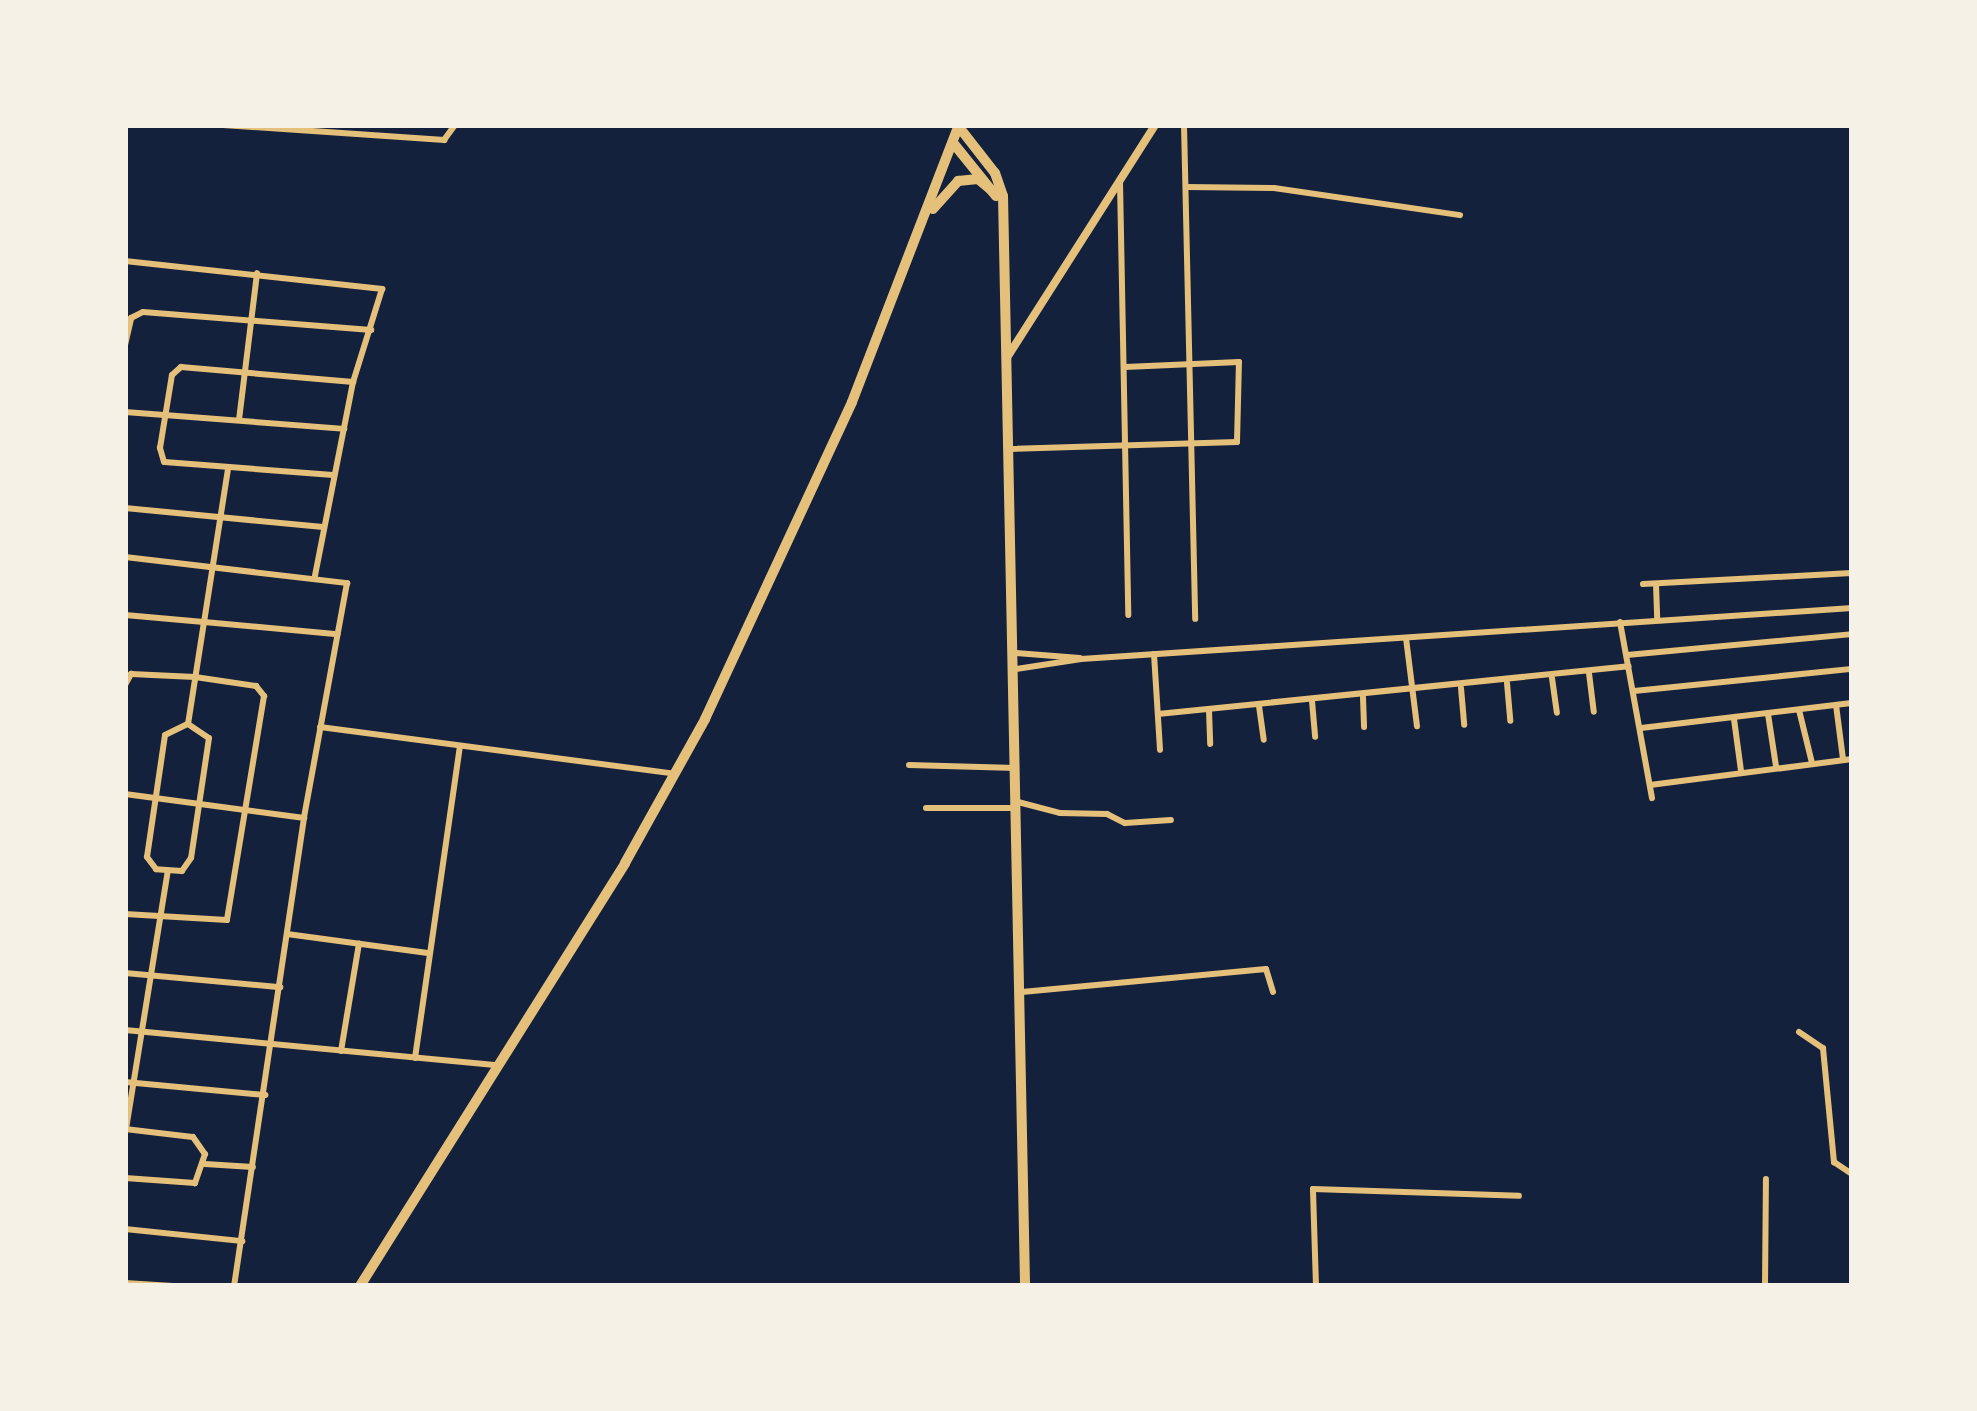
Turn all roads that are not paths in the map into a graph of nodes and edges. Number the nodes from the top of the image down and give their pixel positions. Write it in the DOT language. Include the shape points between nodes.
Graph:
graph roads {
  1 [pos="223,125"];
  2 [pos="455,125"];
  3 [pos="1155,125"];
  4 [pos="1184,125"];
  5 [pos="959,126"];
  6 [pos="954,144"];
  7 [pos="1120,180"];
  8 [pos="1186,187"];
  9 [pos="999,191"];
  10 [pos="1460,215"];
  11 [pos="922,227"];
  12 [pos="125,260"];
  13 [pos="257,273"];
  14 [pos="249,321"];
  15 [pos="371,330"];
  16 [pos="125,345"];
  17 [pos="1008,356"];
  18 [pos="1189,362"];
  19 [pos="1126,368"];
  20 [pos="243,372"];
  21 [pos="353,382"];
  22 [pos="125,412"];
  23 [pos="166,414"];
  24 [pos="238,421"];
  25 [pos="344,430"];
  26 [pos="1191,444"];
  27 [pos="1126,446"];
  28 [pos="1011,450"];
  29 [pos="228,469"];
  30 [pos="333,476"];
  31 [pos="125,508"];
  32 [pos="223,516"];
  33 [pos="323,527"];
  34 [pos="125,557"];
  35 [pos="214,566"];
  36 [pos="1852,574"];
  37 [pos="315,576"];
  38 [pos="1642,584"];
  39 [pos="1656,584"];
  40 [pos="1852,608"];
  41 [pos="125,615"];
  42 [pos="1128,615"];
  43 [pos="1195,619"];
  44 [pos="1657,619"];
  45 [pos="204,622"];
  46 [pos="1620,622"];
  47 [pos="338,634"];
  48 [pos="1852,634"];
  49 [pos="1406,638"];
  50 [pos="1016,652"];
  51 [pos="1035,653"];
  52 [pos="1154,654"];
  53 [pos="1627,656"];
  54 [pos="1081,659"];
  55 [pos="1629,666"];
  56 [pos="1036,668"];
  57 [pos="1852,668"];
  58 [pos="1016,669"];
  59 [pos="1589,673"];
  60 [pos="195,677"];
  61 [pos="1552,678"];
  62 [pos="1508,684"];
  63 [pos="125,685"];
  64 [pos="1462,688"];
  65 [pos="1634,692"];
  66 [pos="1412,693"];
  67 [pos="1362,697"];
  68 [pos="1312,701"];
  69 [pos="1852,703"];
  70 [pos="1836,705"];
  71 [pos="1259,706"];
  72 [pos="1209,710"];
  73 [pos="1799,710"];
  74 [pos="1594,712"];
  75 [pos="1557,713"];
  76 [pos="1158,714"];
  77 [pos="1768,714"];
  78 [pos="1734,718"];
  79 [pos="1510,721"];
  80 [pos="188,724"];
  81 [pos="1464,725"];
  82 [pos="1417,726"];
  83 [pos="320,727"];
  84 [pos="1364,727"];
  85 [pos="1641,728"];
  86 [pos="1315,737"];
  87 [pos="1264,740"];
  88 [pos="1210,744"];
  89 [pos="460,746"];
  90 [pos="1160,750"];
  91 [pos="1847,759"];
  92 [pos="1812,763"];
  93 [pos="909,765"];
  94 [pos="1776,766"];
  95 [pos="1018,768"];
  96 [pos="1740,771"];
  97 [pos="676,774"];
  98 [pos="1650,784"];
  99 [pos="125,794"];
  100 [pos="1652,798"];
  101 [pos="156,799"];
  102 [pos="199,805"];
  103 [pos="1018,805"];
  104 [pos="926,808"];
  105 [pos="248,811"];
  106 [pos="304,818"];
  107 [pos="1171,820"];
  108 [pos="168,871"];
  109 [pos="125,914"];
  110 [pos="160,919"];
  111 [pos="287,934"];
  112 [pos="360,944"];
  113 [pos="428,954"];
  114 [pos="125,973"];
  115 [pos="153,976"];
  116 [pos="280,988"];
  117 [pos="1022,992"];
  118 [pos="1274,992"];
  119 [pos="125,1030"];
  120 [pos="144,1032"];
  121 [pos="1799,1032"];
  122 [pos="272,1044"];
  123 [pos="341,1051"];
  124 [pos="414,1058"];
  125 [pos="497,1066"];
  126 [pos="129,1082"];
  127 [pos="265,1095"];
  128 [pos="125,1129"];
  129 [pos="205,1164"];
  130 [pos="253,1166"];
  131 [pos="1852,1174"];
  132 [pos="125,1178"];
  133 [pos="1766,1178"];
  134 [pos="1518,1196"];
  135 [pos="125,1229"];
  136 [pos="242,1241"];
  137 [pos="125,1283"];
  138 [pos="173,1286"];
  139 [pos="234,1286"];
  140 [pos="360,1286"];
  141 [pos="1025,1286"];
  142 [pos="1316,1286"];
  143 [pos="1765,1286"];
  1 -- 2 [label="street" via="444,140"];
  3 -- 7 [label="street"];
  4 -- 8 [label="street"];
  5 -- 6 [label="main road"];
  5 -- 9 [label="main road"];
  6 -- 9 [label="main road"];
  6 -- 11 [label="main road"];
  7 -- 17 [label="street"];
  7 -- 19 [label="street"];
  8 -- 10 [label="street" via="1274,188"];
  8 -- 18 [label="street"];
  9 -- 11 [label="main road" via="978,179 958,181"];
  9 -- 17 [label="main road"];
  11 -- 97 [label="main road" via="778,569"];
  12 -- 13 [label="street"];
  13 -- 14 [label="street"];
  13 -- 15 [label="street" via="376,285 385,294"];
  14 -- 15 [label="street"];
  14 -- 16 [label="street" via="142,312 131,318"];
  14 -- 20 [label="street"];
  15 -- 21 [label="street"];
  17 -- 28 [label="main road"];
  18 -- 19 [label="street"];
  18 -- 26 [label="street"];
  18 -- 26 [label="street" via="1240,365 1237,442"];
  19 -- 27 [label="street"];
  20 -- 21 [label="street"];
  20 -- 23 [label="street" via="176,368"];
  20 -- 24 [label="street"];
  21 -- 25 [label="street"];
  22 -- 23 [label="street"];
  23 -- 24 [label="street"];
  23 -- 29 [label="street" via="164,462"];
  24 -- 25 [label="street"];
  25 -- 30 [label="street"];
  26 -- 27 [label="street"];
  26 -- 43 [label="street"];
  27 -- 28 [label="street"];
  27 -- 42 [label="street"];
  28 -- 50 [label="main road"];
  29 -- 30 [label="street"];
  29 -- 32 [label="street"];
  30 -- 33 [label="street"];
  31 -- 32 [label="street"];
  32 -- 33 [label="street"];
  32 -- 35 [label="street"];
  33 -- 37 [label="street"];
  34 -- 35 [label="street"];
  35 -- 37 [label="street"];
  35 -- 45 [label="street"];
  36 -- 39 [label="street"];
  37 -- 47 [label="street" via="348,583"];
  38 -- 39 [label="street"];
  39 -- 44 [label="street"];
  40 -- 44 [label="street"];
  41 -- 45 [label="street"];
  44 -- 46 [label="street"];
  45 -- 47 [label="street"];
  45 -- 60 [label="street"];
  46 -- 49 [label="street"];
  46 -- 53 [label="street"];
  47 -- 83 [label="street"];
  48 -- 53 [label="street"];
  49 -- 52 [label="street"];
  49 -- 66 [label="street"];
  50 -- 51 [label="street"];
  50 -- 58 [label="main road"];
  51 -- 54 [label="street"];
  51 -- 56 [label="street"];
  52 -- 54 [label="street"];
  52 -- 76 [label="street"];
  53 -- 55 [label="street"];
  54 -- 56 [label="street"];
  55 -- 59 [label="street"];
  55 -- 65 [label="street"];
  56 -- 58 [label="street"];
  57 -- 65 [label="street"];
  58 -- 95 [label="main road"];
  59 -- 61 [label="street"];
  59 -- 74 [label="street"];
  60 -- 63 [label="street" via="131,674"];
  60 -- 80 [label="street"];
  60 -- 105 [label="street" via="264,691"];
  61 -- 62 [label="street"];
  61 -- 75 [label="street"];
  62 -- 64 [label="street"];
  62 -- 79 [label="street"];
  64 -- 66 [label="street"];
  64 -- 81 [label="street"];
  65 -- 85 [label="street"];
  66 -- 67 [label="street"];
  66 -- 82 [label="street"];
  67 -- 68 [label="street"];
  67 -- 84 [label="street"];
  68 -- 71 [label="street"];
  68 -- 86 [label="street"];
  69 -- 70 [label="street"];
  70 -- 73 [label="street"];
  70 -- 91 [label="street"];
  71 -- 72 [label="street"];
  71 -- 87 [label="street"];
  72 -- 76 [label="street"];
  72 -- 88 [label="street"];
  73 -- 77 [label="street"];
  73 -- 92 [label="street"];
  76 -- 90 [label="street"];
  77 -- 78 [label="street"];
  77 -- 94 [label="street"];
  78 -- 85 [label="street"];
  78 -- 96 [label="street"];
  80 -- 101 [label="street" via="166,732"];
  80 -- 102 [label="street" via="209,738"];
  83 -- 89 [label="street"];
  83 -- 106 [label="street"];
  85 -- 98 [label="street"];
  89 -- 97 [label="street"];
  89 -- 113 [label="street"];
  91 -- 92 [label="street"];
  92 -- 94 [label="street"];
  93 -- 95 [label="street"];
  94 -- 96 [label="street"];
  95 -- 103 [label="main road"];
  96 -- 98 [label="street"];
  97 -- 125 [label="main road"];
  98 -- 100 [label="street"];
  99 -- 101 [label="street"];
  101 -- 102 [label="street"];
  101 -- 108 [label="street" via="147,862"];
  102 -- 105 [label="street"];
  102 -- 108 [label="street" via="189,865"];
  103 -- 104 [label="street"];
  103 -- 107 [label="street" via="1107,814 1125,823"];
  103 -- 117 [label="main road"];
  105 -- 106 [label="street"];
  105 -- 110 [label="street" via="227,920"];
  106 -- 111 [label="street"];
  108 -- 110 [label="street"];
  109 -- 110 [label="street"];
  110 -- 115 [label="street"];
  111 -- 112 [label="street"];
  111 -- 116 [label="street"];
  112 -- 113 [label="street"];
  112 -- 123 [label="street"];
  113 -- 124 [label="street"];
  114 -- 115 [label="street"];
  115 -- 116 [label="street"];
  115 -- 120 [label="street"];
  116 -- 122 [label="street"];
  117 -- 118 [label="street" via="1266,969"];
  117 -- 141 [label="main road"];
  119 -- 120 [label="street"];
  120 -- 122 [label="street"];
  120 -- 126 [label="street"];
  121 -- 131 [label="street" via="1823,1048 1834,1162"];
  122 -- 123 [label="street"];
  122 -- 127 [label="street"];
  123 -- 124 [label="street"];
  124 -- 125 [label="street"];
  125 -- 140 [label="main road"];
  126 -- 127 [label="street"];
  126 -- 128 [label="street"];
  127 -- 130 [label="street"];
  128 -- 129 [label="street" via="193,1137"];
  129 -- 130 [label="street"];
  129 -- 132 [label="street" via="195,1183 184,1185"];
  130 -- 136 [label="street"];
  133 -- 143 [label="street"];
  134 -- 142 [label="street" via="1313,1189"];
  135 -- 136 [label="street"];
  136 -- 139 [label="street"];
  137 -- 138 [label="street"];
}
